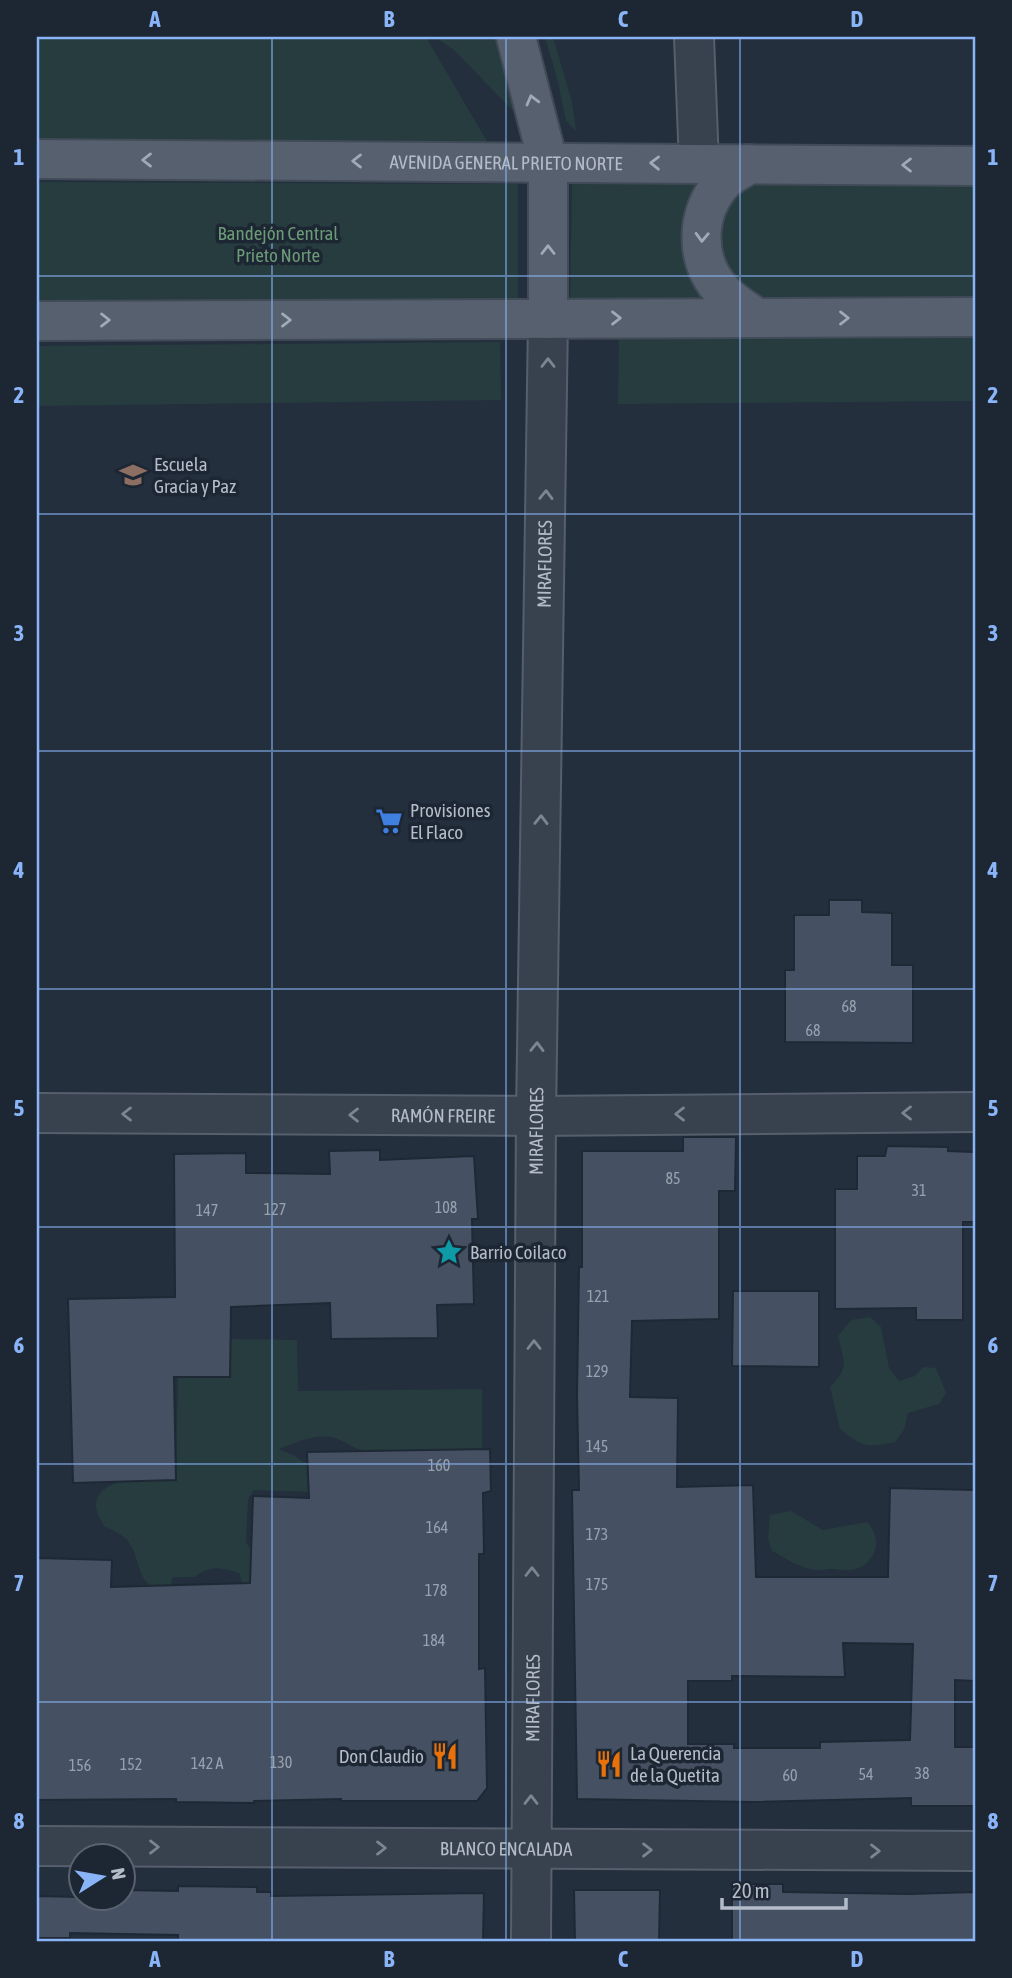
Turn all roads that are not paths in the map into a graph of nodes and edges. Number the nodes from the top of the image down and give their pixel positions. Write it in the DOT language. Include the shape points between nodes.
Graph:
graph roads {
  1 [pos="516,37"];
  2 [pos="694,37"];
  3 [pos="37,159"];
  4 [pos="548,162"];
  5 [pos="699,164"];
  6 [pos="749,164"];
  7 [pos="975,166"];
  8 [pos="975,317"];
  9 [pos="757,318"];
  10 [pos="548,319"];
  11 [pos="37,321"];
  12 [pos="975,1112"];
  13 [pos="37,1113"];
  14 [pos="536,1116"];
  15 [pos="37,1846"];
  16 [pos="531,1849"];
  17 [pos="975,1851"];
  18 [pos="531,1941"];
  4 -- 1 [label="main road, one-way"];
  2 -- 5 [label="street"];
  4 -- 3 [label="main road, AVENIDA GENERAL PRIETO NORTE, one-way"];
  5 -- 4 [label="main road, AVENIDA GENERAL PRIETO NORTE, one-way"];
  10 -- 4 [label="main road, one-way"];
  5 -- 6 [label="main road, AVENIDA GENERAL PRIETO NORTE"];
  7 -- 6 [label="main road, AVENIDA GENERAL PRIETO NORTE, one-way"];
  6 -- 9 [label="main road, one-way" via="723,182 705,209 701,236 708,272 723,292"];
  9 -- 8 [label="main road, one-way"];
  10 -- 9 [label="main road, one-way"];
  11 -- 10 [label="main road, one-way"];
  14 -- 10 [label="street, MIRAFLORES, one-way"];
  12 -- 14 [label="street, RAMÓN FREIRE, one-way"];
  14 -- 13 [label="street, RAMÓN FREIRE, one-way"];
  16 -- 14 [label="street, MIRAFLORES, one-way"];
  15 -- 16 [label="street, BLANCO ENCALADA, one-way"];
  16 -- 17 [label="street, BLANCO ENCALADA, one-way"];
  16 -- 18 [label="street, MIRAFLORES"];
}
